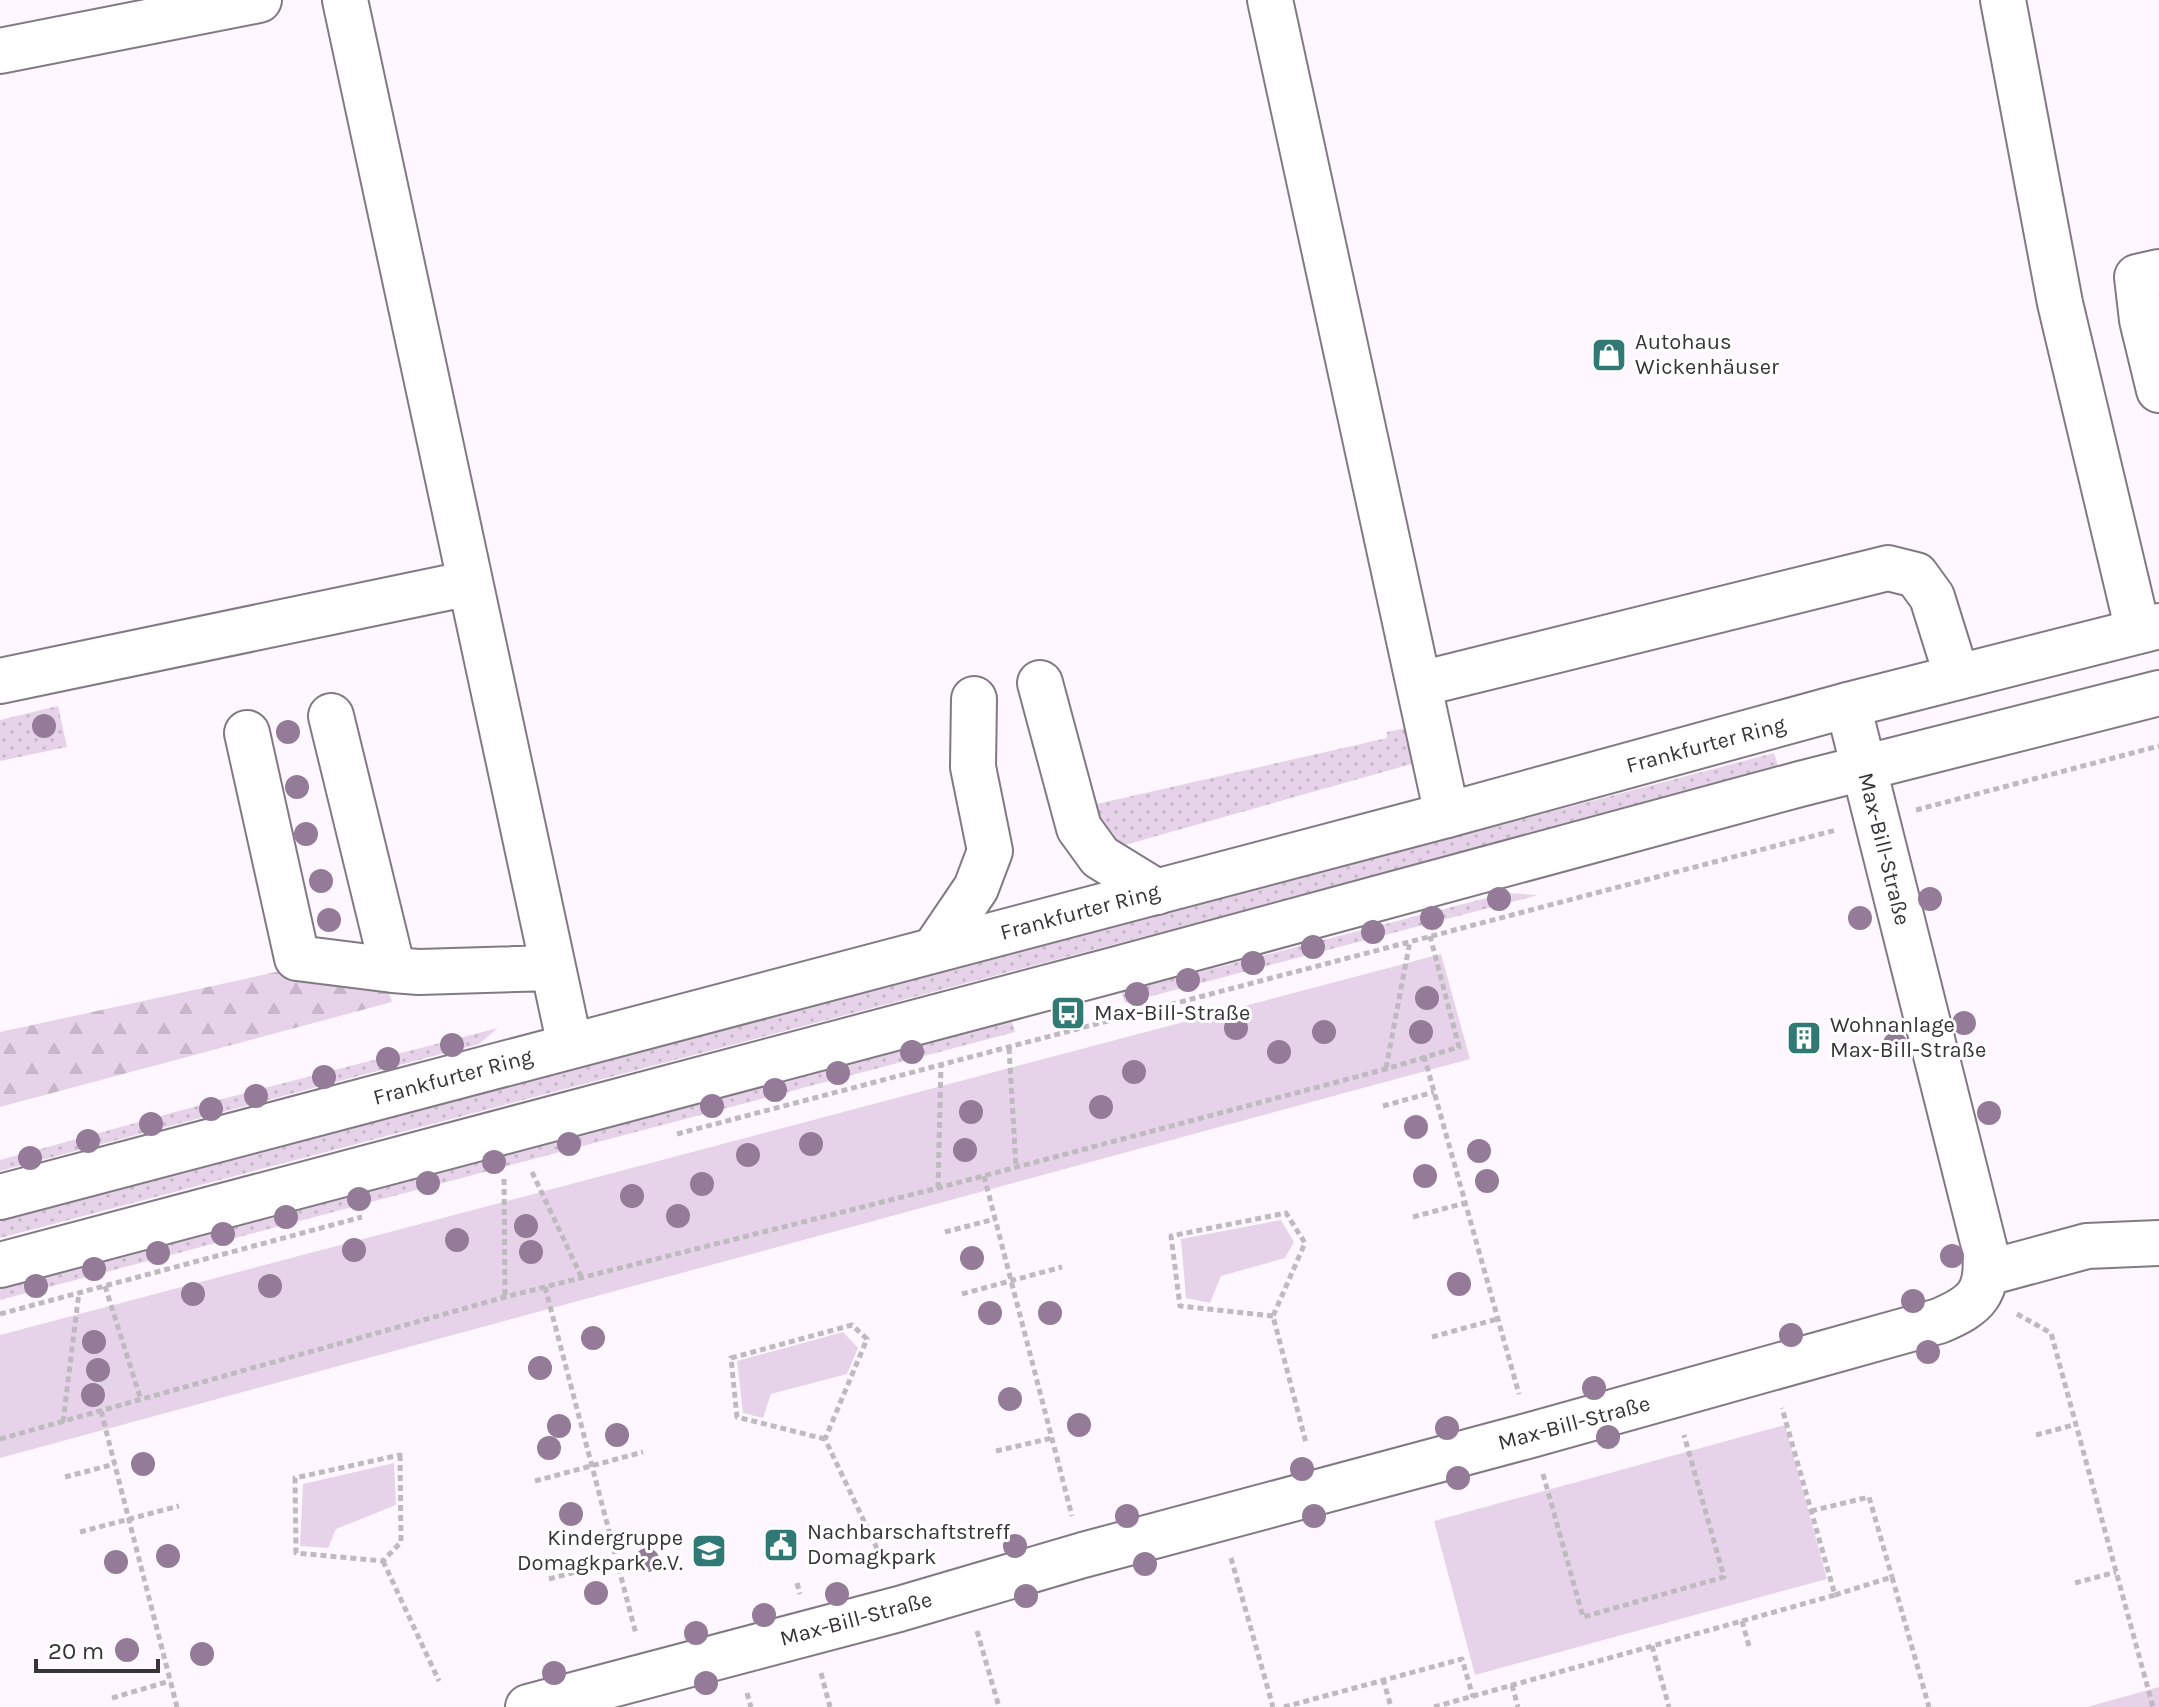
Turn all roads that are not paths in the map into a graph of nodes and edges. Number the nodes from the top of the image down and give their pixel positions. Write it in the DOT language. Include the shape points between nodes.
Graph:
graph roads {
  1 [pos="259,0"];
  2 [pos="345,0"];
  3 [pos="1270,0"];
  4 [pos="2003,0"];
  5 [pos="0,51"];
  6 [pos="2159,272"];
  7 [pos="2159,390"];
  8 [pos="470,583"];
  9 [pos="2149,628"];
  10 [pos="1957,677"];
  11 [pos="0,681"];
  12 [pos="1040,683"];
  13 [pos="1420,684"];
  14 [pos="2159,693"];
  15 [pos="974,699"];
  16 [pos="1848,705"];
  17 [pos="331,716"];
  18 [pos="247,733"];
  19 [pos="1864,768"];
  20 [pos="1447,815"];
  21 [pos="1157,892"];
  22 [pos="934,950"];
  23 [pos="552,968"];
  24 [pos="393,970"];
  25 [pos="570,1046"];
  26 [pos="0,1197"];
  27 [pos="2159,1243"];
  28 [pos="0,1265"];
  29 [pos="1984,1284"];
  30 [pos="528,1707"];
  1 -- 5 [label="main road"];
  2 -- 8 [label="main road"];
  3 -- 13 [label="main road"];
  4 -- 9 [label="main road" via="2060,303"];
  6 -- 7 [label="main road" via="2137,277"];
  8 -- 11 [label="main road"];
  8 -- 23 [label="main road"];
  9 -- 10 [label="main road, Frankfurter Ring"];
  10 -- 13 [label="main road" via="1932,597 1916,575 1888,568"];
  10 -- 16 [label="main road, Frankfurter Ring"];
  12 -- 21 [label="main road" via="1079,828 1100,857"];
  13 -- 20 [label="main road"];
  14 -- 19 [label="main road"];
  15 -- 22 [label="main road" via="973,767 990,851 976,888"];
  16 -- 19 [label="main road, Max-Bill-Straße"];
  16 -- 20 [label="main road, Frankfurter Ring"];
  17 -- 24 [label="main road"];
  18 -- 24 [label="main road" via="297,958"];
  19 -- 28 [label="main road"];
  19 -- 29 [label="main road, Max-Bill-Straße" via="1985,1250"];
  20 -- 21 [label="main road, Frankfurter Ring"];
  21 -- 22 [label="main road, Frankfurter Ring"];
  22 -- 25 [label="main road, Frankfurter Ring"];
  23 -- 24 [label="main road"];
  23 -- 25 [label="main road"];
  25 -- 26 [label="main road, Frankfurter Ring"];
  27 -- 29 [label="main road" via="2087,1246"];
  29 -- 30 [label="main road, Max-Bill-Straße" via="1962,1312 1939,1321 1537,1454 1083,1555"];
}
